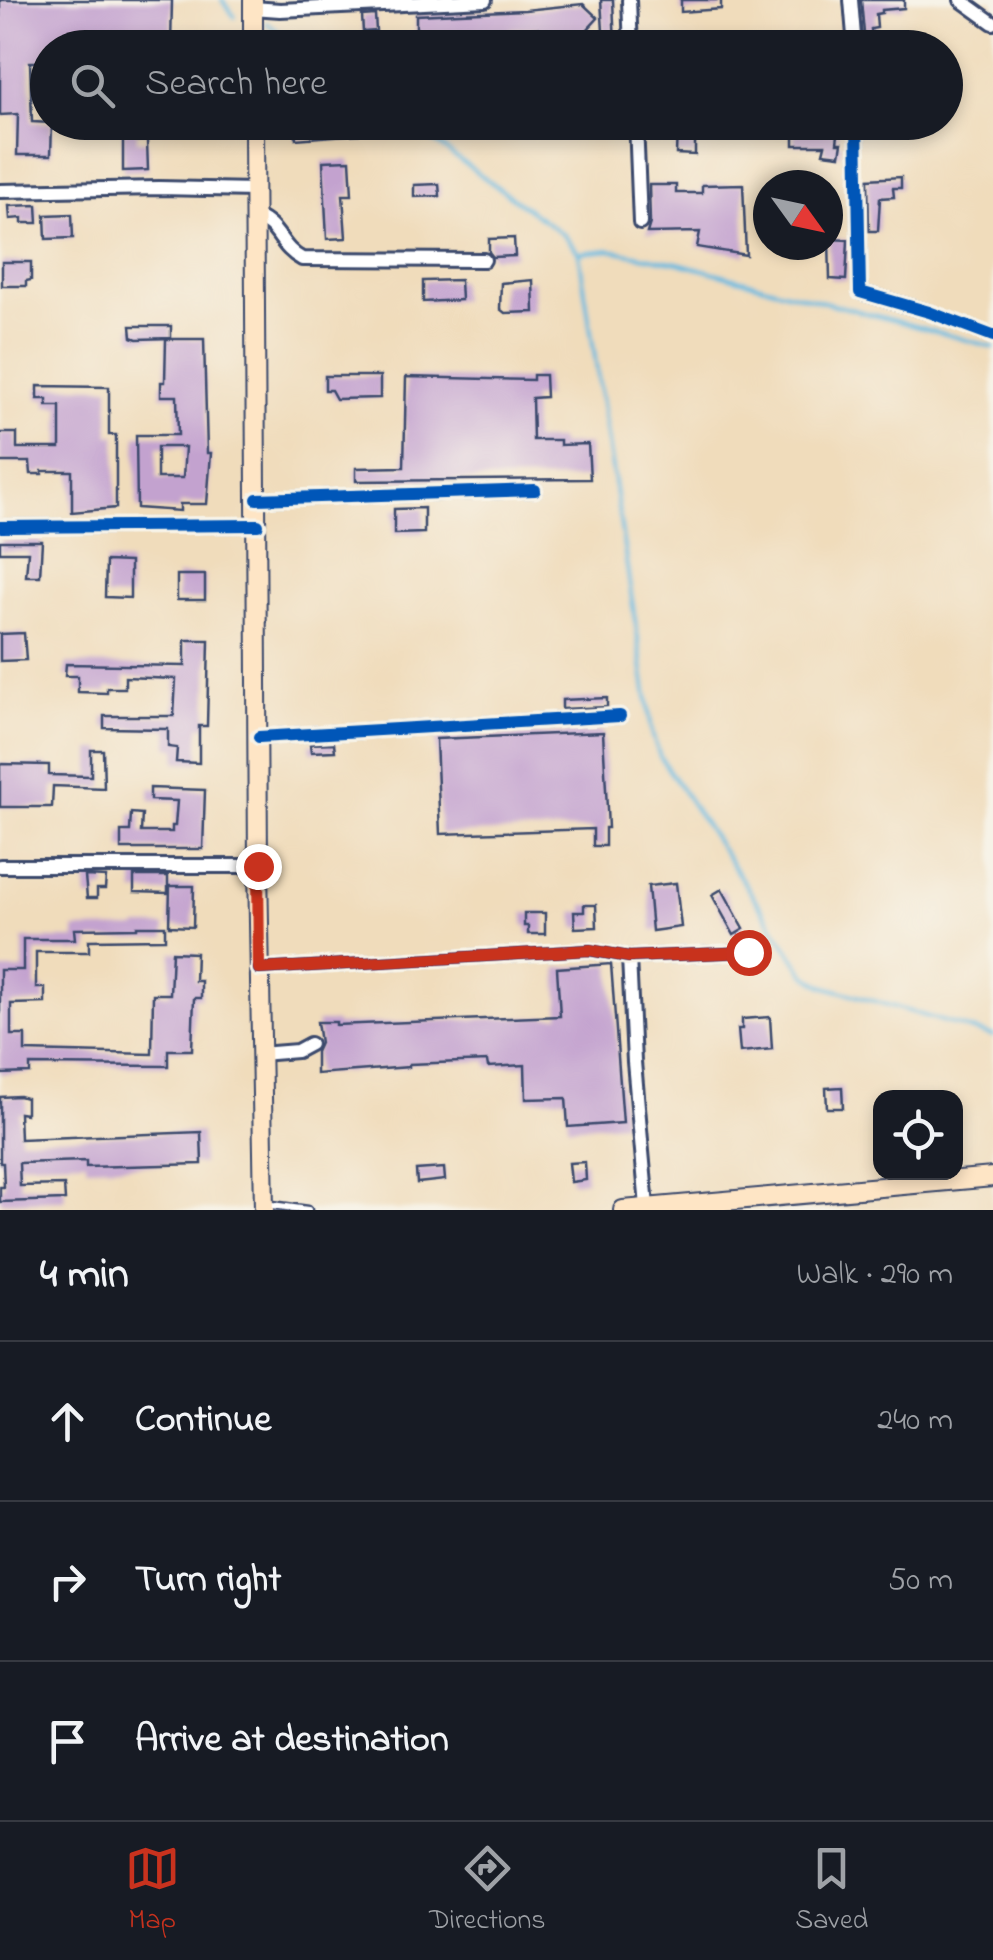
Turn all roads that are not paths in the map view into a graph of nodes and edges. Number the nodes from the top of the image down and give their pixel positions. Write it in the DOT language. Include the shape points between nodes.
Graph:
graph roads {
  1 [pos="485,0"];
  2 [pos="628,0"];
  3 [pos="852,0"];
  4 [pos="961,0"];
  5 [pos="253,4"];
  6 [pos="993,23"];
  7 [pos="253,30"];
  8 [pos="630,30"];
  9 [pos="854,30"];
  10 [pos="254,140"];
  11 [pos="637,140"];
  12 [pos="857,140"];
  13 [pos="255,190"];
  14 [pos="0,191"];
  15 [pos="255,216"];
  16 [pos="640,223"];
  17 [pos="484,260"];
  18 [pos="993,336"];
  19 [pos="535,490"];
  20 [pos="258,499"];
  21 [pos="258,525"];
  22 [pos="0,528"];
  23 [pos="620,716"];
  24 [pos="259,736"];
  25 [pos="0,866"];
  26 [pos="258,866"];
  27 [pos="748,952"];
  28 [pos="629,957"];
  29 [pos="259,969"];
  30 [pos="310,1044"];
  31 [pos="260,1054"];
  32 [pos="993,1176"];
  33 [pos="963,1177"];
  34 [pos="892,1180"];
  35 [pos="264,1207"];
  36 [pos="647,1207"];
  37 [pos="308,1210"];
  38 [pos="623,1210"];
  1 -- 5 [label="street"];
  2 -- 8 [label="street"];
  3 -- 9 [label="street"];
  4 -- 6 [label="street"];
  5 -- 7 [label="main road"];
  10 -- 13 [label="main road"];
  11 -- 16 [label="street"];
  12 -- 18 [label="street" via="860,292"];
  13 -- 14 [label="street"];
  13 -- 15 [label="main road"];
  15 -- 17 [label="street" via="275,226 289,252 302,259"];
  15 -- 20 [label="main road"];
  19 -- 20 [label="street"];
  20 -- 21 [label="main road"];
  21 -- 22 [label="street"];
  21 -- 24 [label="main road"];
  23 -- 24 [label="street"];
  24 -- 26 [label="main road"];
  25 -- 26 [label="street"];
  26 -- 29 [label="main road"];
  27 -- 28 [label="street"];
  28 -- 29 [label="street" via="590,950"];
  28 -- 36 [label="street"];
  29 -- 31 [label="main road"];
  30 -- 31 [label="street"];
  31 -- 35 [label="main road"];
  32 -- 33 [label="main road"];
  34 -- 36 [label="main road"];
  35 -- 37 [label="lane"];
  36 -- 38 [label="main road"];
}
